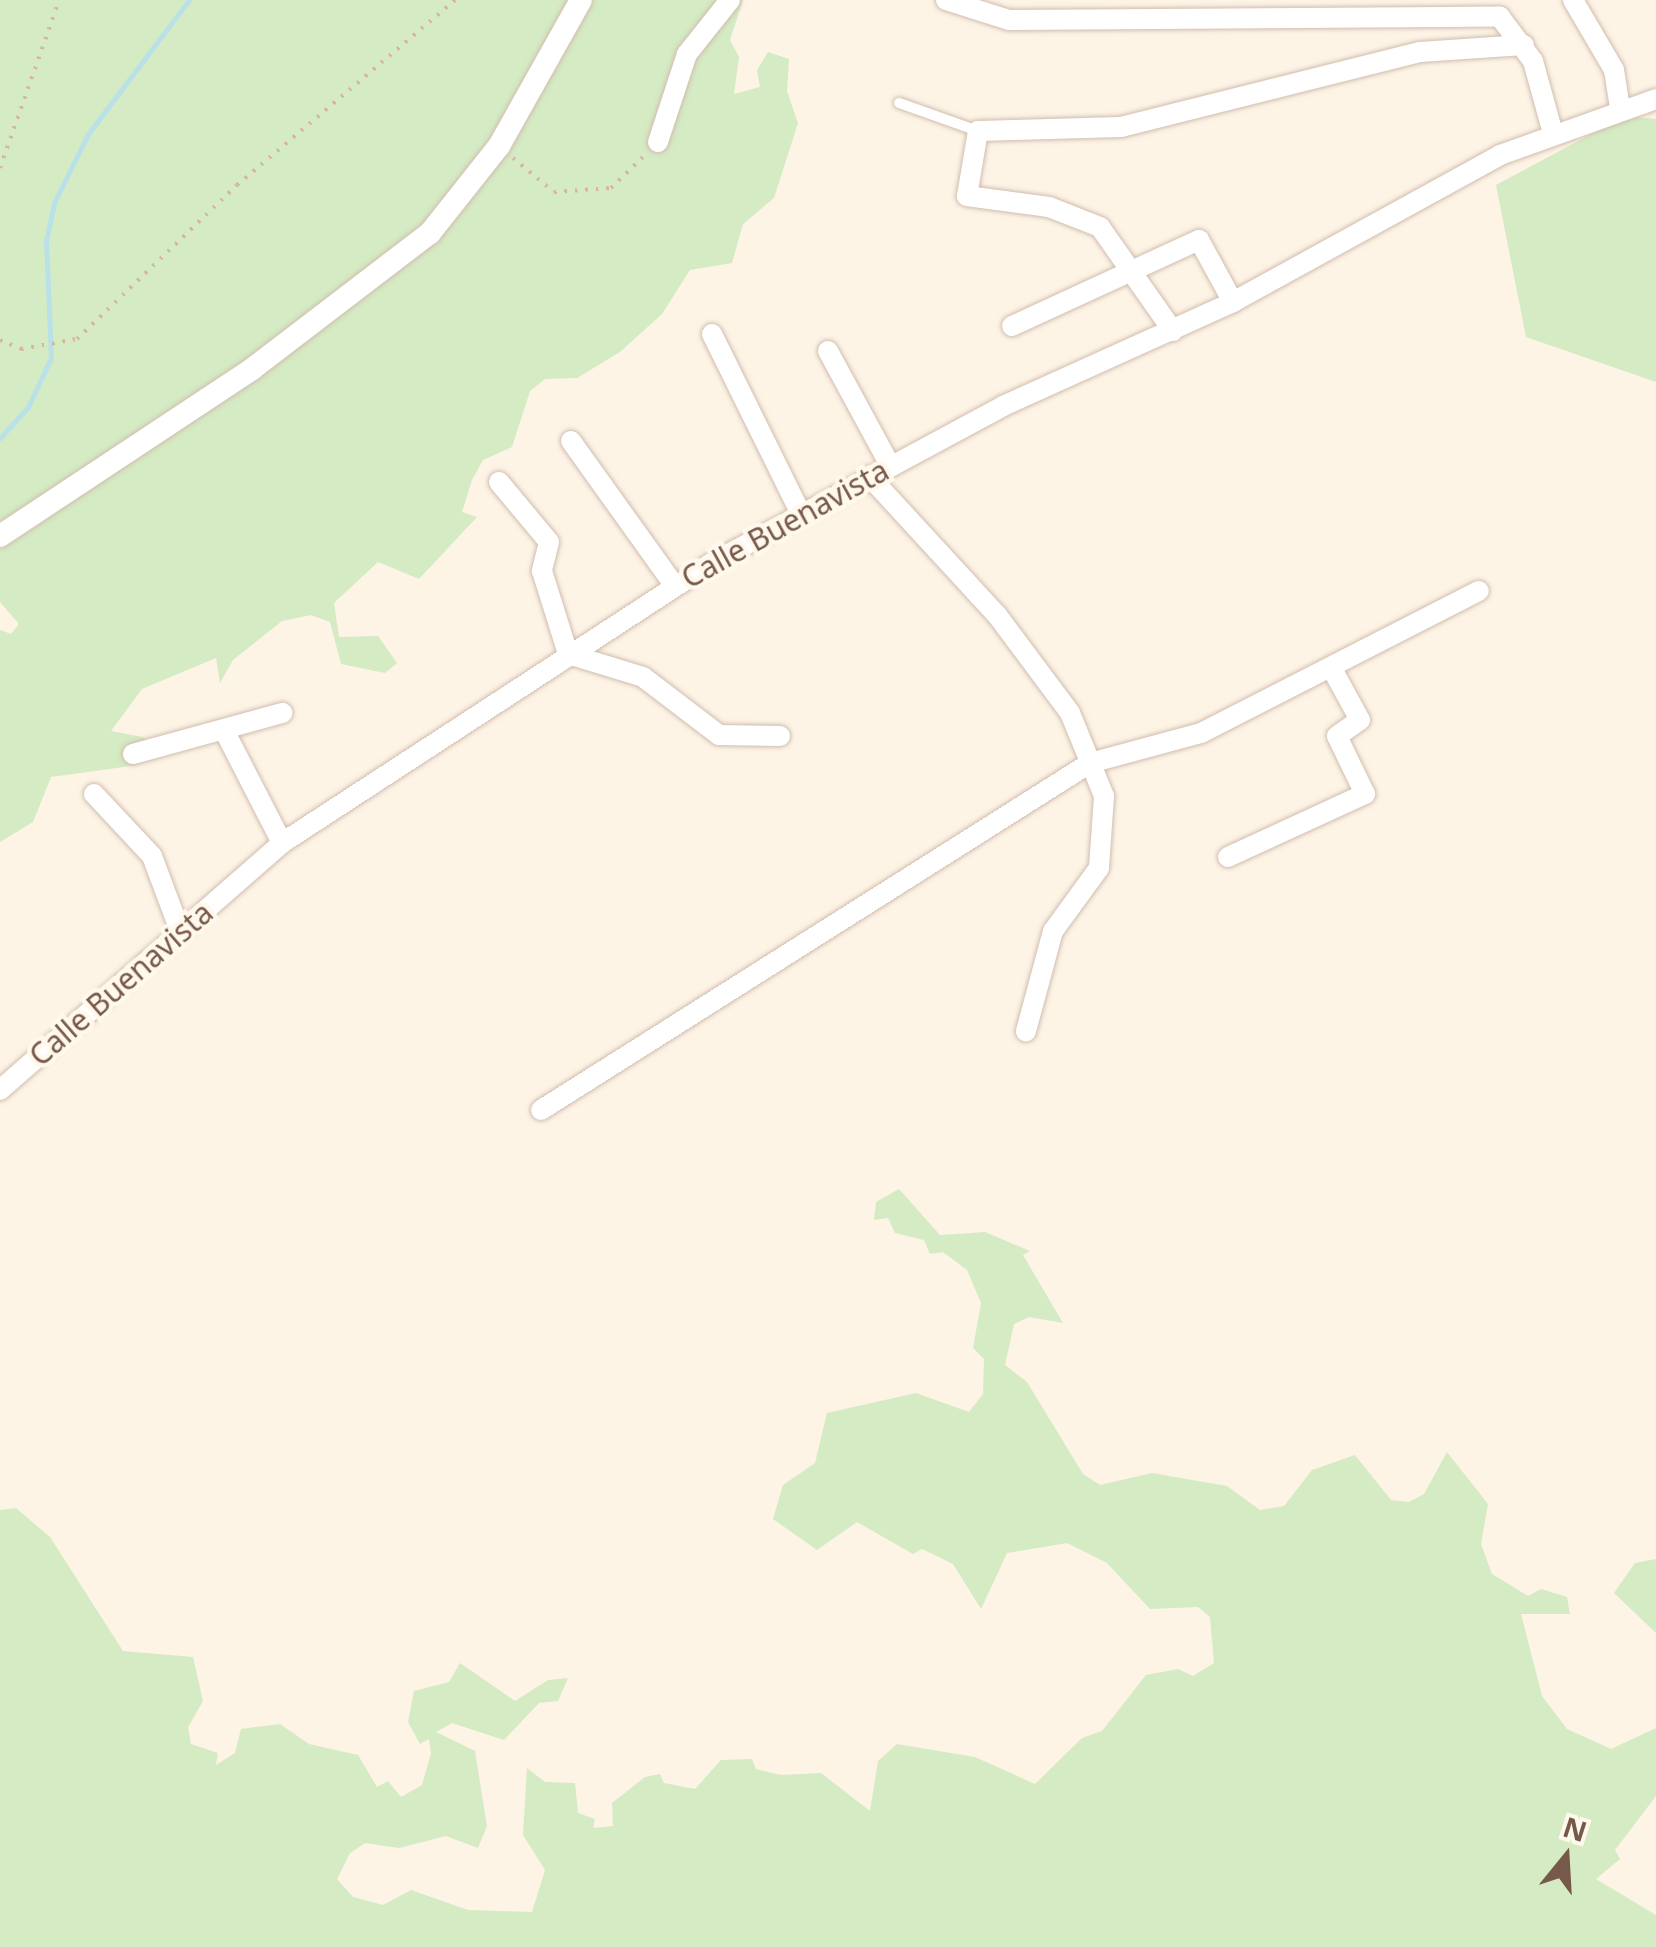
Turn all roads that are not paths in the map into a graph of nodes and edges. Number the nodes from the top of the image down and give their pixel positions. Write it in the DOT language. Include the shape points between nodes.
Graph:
graph roads {
  1 [pos="581,0"];
  2 [pos="730,0"];
  3 [pos="946,0"];
  4 [pos="1573,0"];
  5 [pos="1524,45"];
  6 [pos="1656,100"];
  7 [pos="900,102"];
  8 [pos="1620,108"];
  9 [pos="1552,130"];
  10 [pos="978,132"];
  11 [pos="658,142"];
  12 [pos="1135,273"];
  13 [pos="1233,302"];
  14 [pos="1012,326"];
  15 [pos="1172,331"];
  16 [pos="712,334"];
  17 [pos="828,352"];
  18 [pos="571,441"];
  19 [pos="890,465"];
  20 [pos="869,476"];
  21 [pos="499,482"];
  22 [pos="800,512"];
  23 [pos="0,536"];
  24 [pos="675,586"];
  25 [pos="1479,591"];
  26 [pos="568,654"];
  27 [pos="1331,667"];
  28 [pos="282,713"];
  29 [pos="224,732"];
  30 [pos="780,736"];
  31 [pos="134,754"];
  32 [pos="1090,763"];
  33 [pos="94,794"];
  34 [pos="282,843"];
  35 [pos="1228,857"];
  36 [pos="180,931"];
  37 [pos="1026,1031"];
  38 [pos="0,1090"];
  39 [pos="541,1110"];
  1 -- 23 [label="street" via="499,146 430,232 252,368"];
  2 -- 11 [label="street" via="687,54"];
  3 -- 5 [label="street" via="1009,20 1467,12 1500,17"];
  4 -- 8 [label="street" via="1614,70"];
  5 -- 9 [label="street"];
  5 -- 10 [label="street" via="1420,52 1121,127"];
  6 -- 8 [label="street, Calle Buenavista"];
  7 -- 10 [label="lane"];
  8 -- 9 [label="street, Calle Buenavista"];
  9 -- 13 [label="street, Calle Buenavista"];
  10 -- 12 [label="street" via="967,196 1049,206 1100,227"];
  12 -- 13 [label="street" via="1199,240"];
  12 -- 14 [label="street"];
  12 -- 15 [label="street"];
  13 -- 15 [label="street, Calle Buenavista"];
  15 -- 19 [label="street, Calle Buenavista"];
  16 -- 22 [label="street"];
  17 -- 19 [label="street"];
  18 -- 24 [label="street"];
  19 -- 20 [label="street, Calle Buenavista"];
  20 -- 22 [label="street, Calle Buenavista"];
  20 -- 32 [label="street" via="997,615 1070,713"];
  21 -- 26 [label="street" via="549,542 542,571"];
  22 -- 24 [label="street, Calle Buenavista"];
  24 -- 26 [label="street, Calle Buenavista"];
  25 -- 27 [label="street"];
  26 -- 30 [label="street" via="643,676 718,735"];
  26 -- 34 [label="street, Calle Buenavista"];
  27 -- 32 [label="street" via="1202,734"];
  27 -- 35 [label="street" via="1360,720 1337,736 1365,794"];
  28 -- 29 [label="street"];
  29 -- 31 [label="street"];
  29 -- 34 [label="street"];
  32 -- 37 [label="street" via="1104,796 1099,868 1053,931"];
  32 -- 39 [label="street"];
  33 -- 36 [label="street" via="152,856"];
  34 -- 36 [label="street, Calle Buenavista"];
  36 -- 38 [label="street, Calle Buenavista"];
}
